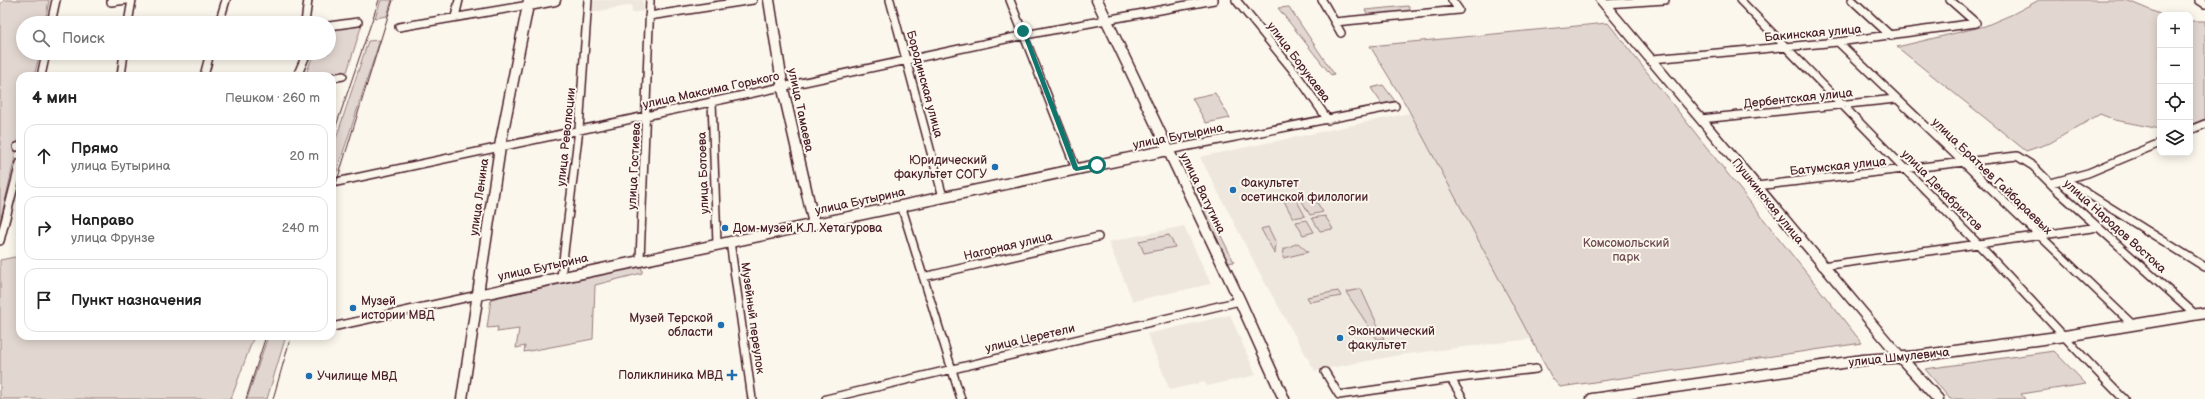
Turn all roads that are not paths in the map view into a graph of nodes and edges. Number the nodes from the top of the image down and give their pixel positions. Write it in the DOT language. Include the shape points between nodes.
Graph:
graph roads {
  1 [pos="56,0"];
  2 [pos="127,0"];
  3 [pos="132,0"];
  4 [pos="226,0"];
  5 [pos="308,0"];
  6 [pos="459,0"];
  7 [pos="554,0"];
  8 [pos="588,0"];
  9 [pos="650,0"];
  10 [pos="753,0"];
  11 [pos="769,0"];
  12 [pos="890,0"];
  13 [pos="1010,0"];
  14 [pos="1097,0"];
  15 [pos="1214,0"];
  16 [pos="1236,0"];
  17 [pos="1322,0"];
  18 [pos="1452,0"];
  19 [pos="1665,0"];
  20 [pos="1740,0"];
  21 [pos="1852,0"];
  22 [pos="1950,0"];
  23 [pos="2199,0"];
  24 [pos="111,1"];
  25 [pos="1200,1"];
  26 [pos="529,2"];
  27 [pos="1603,2"];
  28 [pos="2205,4"];
  29 [pos="53,16"];
  30 [pos="129,16"];
  31 [pos="221,16"];
  32 [pos="306,16"];
  33 [pos="650,16"];
  34 [pos="455,17"];
  35 [pos="1106,19"];
  36 [pos="358,22"];
  37 [pos="1335,22"];
  38 [pos="336,25"];
  39 [pos="399,27"];
  40 [pos="1341,33"];
  41 [pos="1025,35"];
  42 [pos="1891,36"];
  43 [pos="1838,42"];
  44 [pos="1785,47"];
  45 [pos="1652,59"];
  46 [pos="44,60"];
  47 [pos="123,60"];
  48 [pos="208,60"];
  49 [pos="304,60"];
  50 [pos="906,61"];
  51 [pos="42,72"];
  52 [pos="122,72"];
  53 [pos="205,72"];
  54 [pos="299,72"];
  55 [pos="343,76"];
  56 [pos="336,77"];
  57 [pos="782,86"];
  58 [pos="1896,99"];
  59 [pos="712,101"];
  60 [pos="1395,106"];
  61 [pos="1842,106"];
  62 [pos="647,115"];
  63 [pos="1701,118"];
  64 [pos="1328,120"];
  65 [pos="2205,124"];
  66 [pos="579,129"];
  67 [pos="2193,129"];
  68 [pos="2157,144"];
  69 [pos="500,146"];
  70 [pos="1168,150"];
  71 [pos="2017,156"];
  72 [pos="1960,161"];
  73 [pos="1076,169"];
  74 [pos="1904,170"];
  75 [pos="16,179"];
  76 [pos="2066,180"];
  77 [pos="336,182"];
  78 [pos="2052,183"];
  79 [pos="1756,186"];
  80 [pos="943,196"];
  81 [pos="901,205"];
  82 [pos="814,224"];
  83 [pos="2099,227"];
  84 [pos="2038,235"];
  85 [pos="1098,237"];
  86 [pos="0,241"];
  87 [pos="730,241"];
  88 [pos="717,244"];
  89 [pos="1979,245"];
  90 [pos="640,260"];
  91 [pos="1822,266"];
  92 [pos="2205,267"];
  93 [pos="562,277"];
  94 [pos="923,277"];
  95 [pos="478,295"];
  96 [pos="1240,301"];
  97 [pos="2200,314"];
  98 [pos="2132,324"];
  99 [pos="336,326"];
  100 [pos="2065,336"];
  101 [pos="1900,357"];
  102 [pos="952,368"];
  103 [pos="1536,369"];
  104 [pos="1325,372"];
  105 [pos="1452,379"];
  106 [pos="462,399"];
  107 [pos="752,399"];
  108 [pos="826,399"];
  109 [pos="961,399"];
  110 [pos="1284,399"];
  111 [pos="1463,399"];
  112 [pos="1592,399"];
  113 [pos="1938,399"];
  114 [pos="2124,399"];
  1 -- 29 [label="street"];
  2 -- 24 [label="street"];
  3 -- 30 [label="street"];
  4 -- 31 [label="street"];
  5 -- 32 [label="street"];
  6 -- 34 [label="street"];
  7 -- 26 [label="main road"];
  8 -- 66 [label="street, улица Революции"];
  9 -- 33 [label="street, улица Гостиева"];
  10 -- 33 [label="street"];
  11 -- 57 [label="main road, улица Тамаева"];
  12 -- 50 [label="street, Бородинская улица"];
  13 -- 41 [label="street"];
  14 -- 35 [label="main road, улица Ватутина"];
  15 -- 25 [label="street, улица Максима Горького"];
  16 -- 64 [label="street, улица Борукаева" via="1297,75"];
  17 -- 37 [label="street"];
  18 -- 37 [label="street" via="1458,10"];
  19 -- 27 [label="street"];
  20 -- 44 [label="street, улица Декабристов"];
  21 -- 42 [label="street"];
  22 -- 42 [label="street, Бакинская улица" via="1976,23"];
  23 -- 28 [label="street"];
  25 -- 35 [label="street, улица Максима Горького"];
  26 -- 34 [label="street"];
  26 -- 69 [label="main road, улица Ленина"];
  27 -- 45 [label="street, Пушкинская улица"];
  33 -- 62 [label="street, улица Гостиева"];
  34 -- 39 [label="street"];
  35 -- 41 [label="street, улица Максима Горького"];
  35 -- 70 [label="main road, улица Ватутина"];
  36 -- 38 [label="street"];
  37 -- 40 [label="street"];
  41 -- 50 [label="street, улица Максима Горького"];
  41 -- 73 [label="street"];
  42 -- 43 [label="street, Бакинская улица"];
  43 -- 44 [label="street, Бакинская улица"];
  43 -- 58 [label="street, улица Братьев Гайбараевых"];
  44 -- 45 [label="street, Бакинская улица"];
  44 -- 61 [label="street, улица Декабристов"];
  45 -- 63 [label="street, Пушкинская улица"];
  46 -- 51 [label="street"];
  47 -- 52 [label="street"];
  48 -- 53 [label="street"];
  49 -- 54 [label="street"];
  50 -- 57 [label="street, улица Максима Горького"];
  50 -- 80 [label="street, Бородинская улица"];
  55 -- 56 [label="street"];
  57 -- 59 [label="street, улица Максима Горького"];
  57 -- 82 [label="main road, улица Тамаева"];
  58 -- 61 [label="street, Дербентская улица"];
  58 -- 72 [label="street, улица Братьев Гайбараевых"];
  59 -- 62 [label="street, улица Максима Горького"];
  59 -- 88 [label="street, улица Ботоева"];
  60 -- 64 [label="street, улица Бутырина"];
  61 -- 63 [label="street, Дербентская улица"];
  61 -- 74 [label="street, улица Декабристов"];
  62 -- 66 [label="street, улица Максима Горького"];
  62 -- 90 [label="street, улица Гостиева"];
  63 -- 79 [label="street, Пушкинская улица"];
  64 -- 70 [label="street, улица Бутырина"];
  65 -- 67 [label="street"];
  66 -- 69 [label="street, улица Максима Горького"];
  66 -- 93 [label="street, улица Революции"];
  68 -- 76 [label="street"];
  69 -- 77 [label="street, улица Максима Горького"];
  69 -- 95 [label="main road, улица Ленина"];
  70 -- 73 [label="main road, улица Бутырина"];
  70 -- 96 [label="main road, улица Ватутина"];
  71 -- 72 [label="street, Батумская улица"];
  71 -- 78 [label="street, улица Народов Востока"];
  72 -- 74 [label="street, Батумская улица"];
  72 -- 84 [label="street, улица Братьев Гайбараевых"];
  73 -- 80 [label="main road, улица Бутырина"];
  74 -- 79 [label="street, Батумская улица"];
  74 -- 89 [label="street, улица Декабристов"];
  75 -- 86 [label="street"];
  76 -- 78 [label="street"];
  76 -- 92 [label="street"];
  78 -- 83 [label="street, улица Народов Востока"];
  79 -- 91 [label="street, Пушкинская улица"];
  80 -- 81 [label="main road, улица Бутырина"];
  81 -- 82 [label="main road, улица Бутырина"];
  81 -- 94 [label="street"];
  82 -- 87 [label="main road, улица Бутырина"];
  83 -- 84 [label="street"];
  83 -- 97 [label="street, улица Народов Востока"];
  84 -- 89 [label="street"];
  84 -- 98 [label="street, улица Братьев Гайбараевых"];
  85 -- 94 [label="street, Нагорная улица"];
  87 -- 88 [label="main road, улица Бутырина"];
  87 -- 107 [label="street, Музейный переулок"];
  88 -- 90 [label="main road, улица Бутырина"];
  89 -- 91 [label="street"];
  89 -- 100 [label="street, улица Декабристов"];
  90 -- 93 [label="main road, улица Бутырина"];
  91 -- 101 [label="street, Пушкинская улица"];
  93 -- 95 [label="main road, улица Бутырина"];
  94 -- 102 [label="street"];
  95 -- 99 [label="street, улица Бутырина"];
  95 -- 106 [label="main road, улица Ленина"];
  96 -- 102 [label="street, улица Церетели"];
  96 -- 110 [label="main road, улица Ватутина"];
  97 -- 98 [label="main road, улица Шмулевича"];
  98 -- 100 [label="main road, улица Шмулевича"];
  100 -- 101 [label="main road, улица Шмулевича"];
  100 -- 114 [label="street, улица Декабристов" via="2071,346"];
  101 -- 112 [label="main road, улица Шмулевича" via="1863,360"];
  101 -- 113 [label="main road, Пушкинская улица"];
  102 -- 108 [label="street, улица Церетели"];
  102 -- 109 [label="street"];
  103 -- 105 [label="street"];
  104 -- 105 [label="street" via="1339,395"];
  105 -- 111 [label="street"];
}
